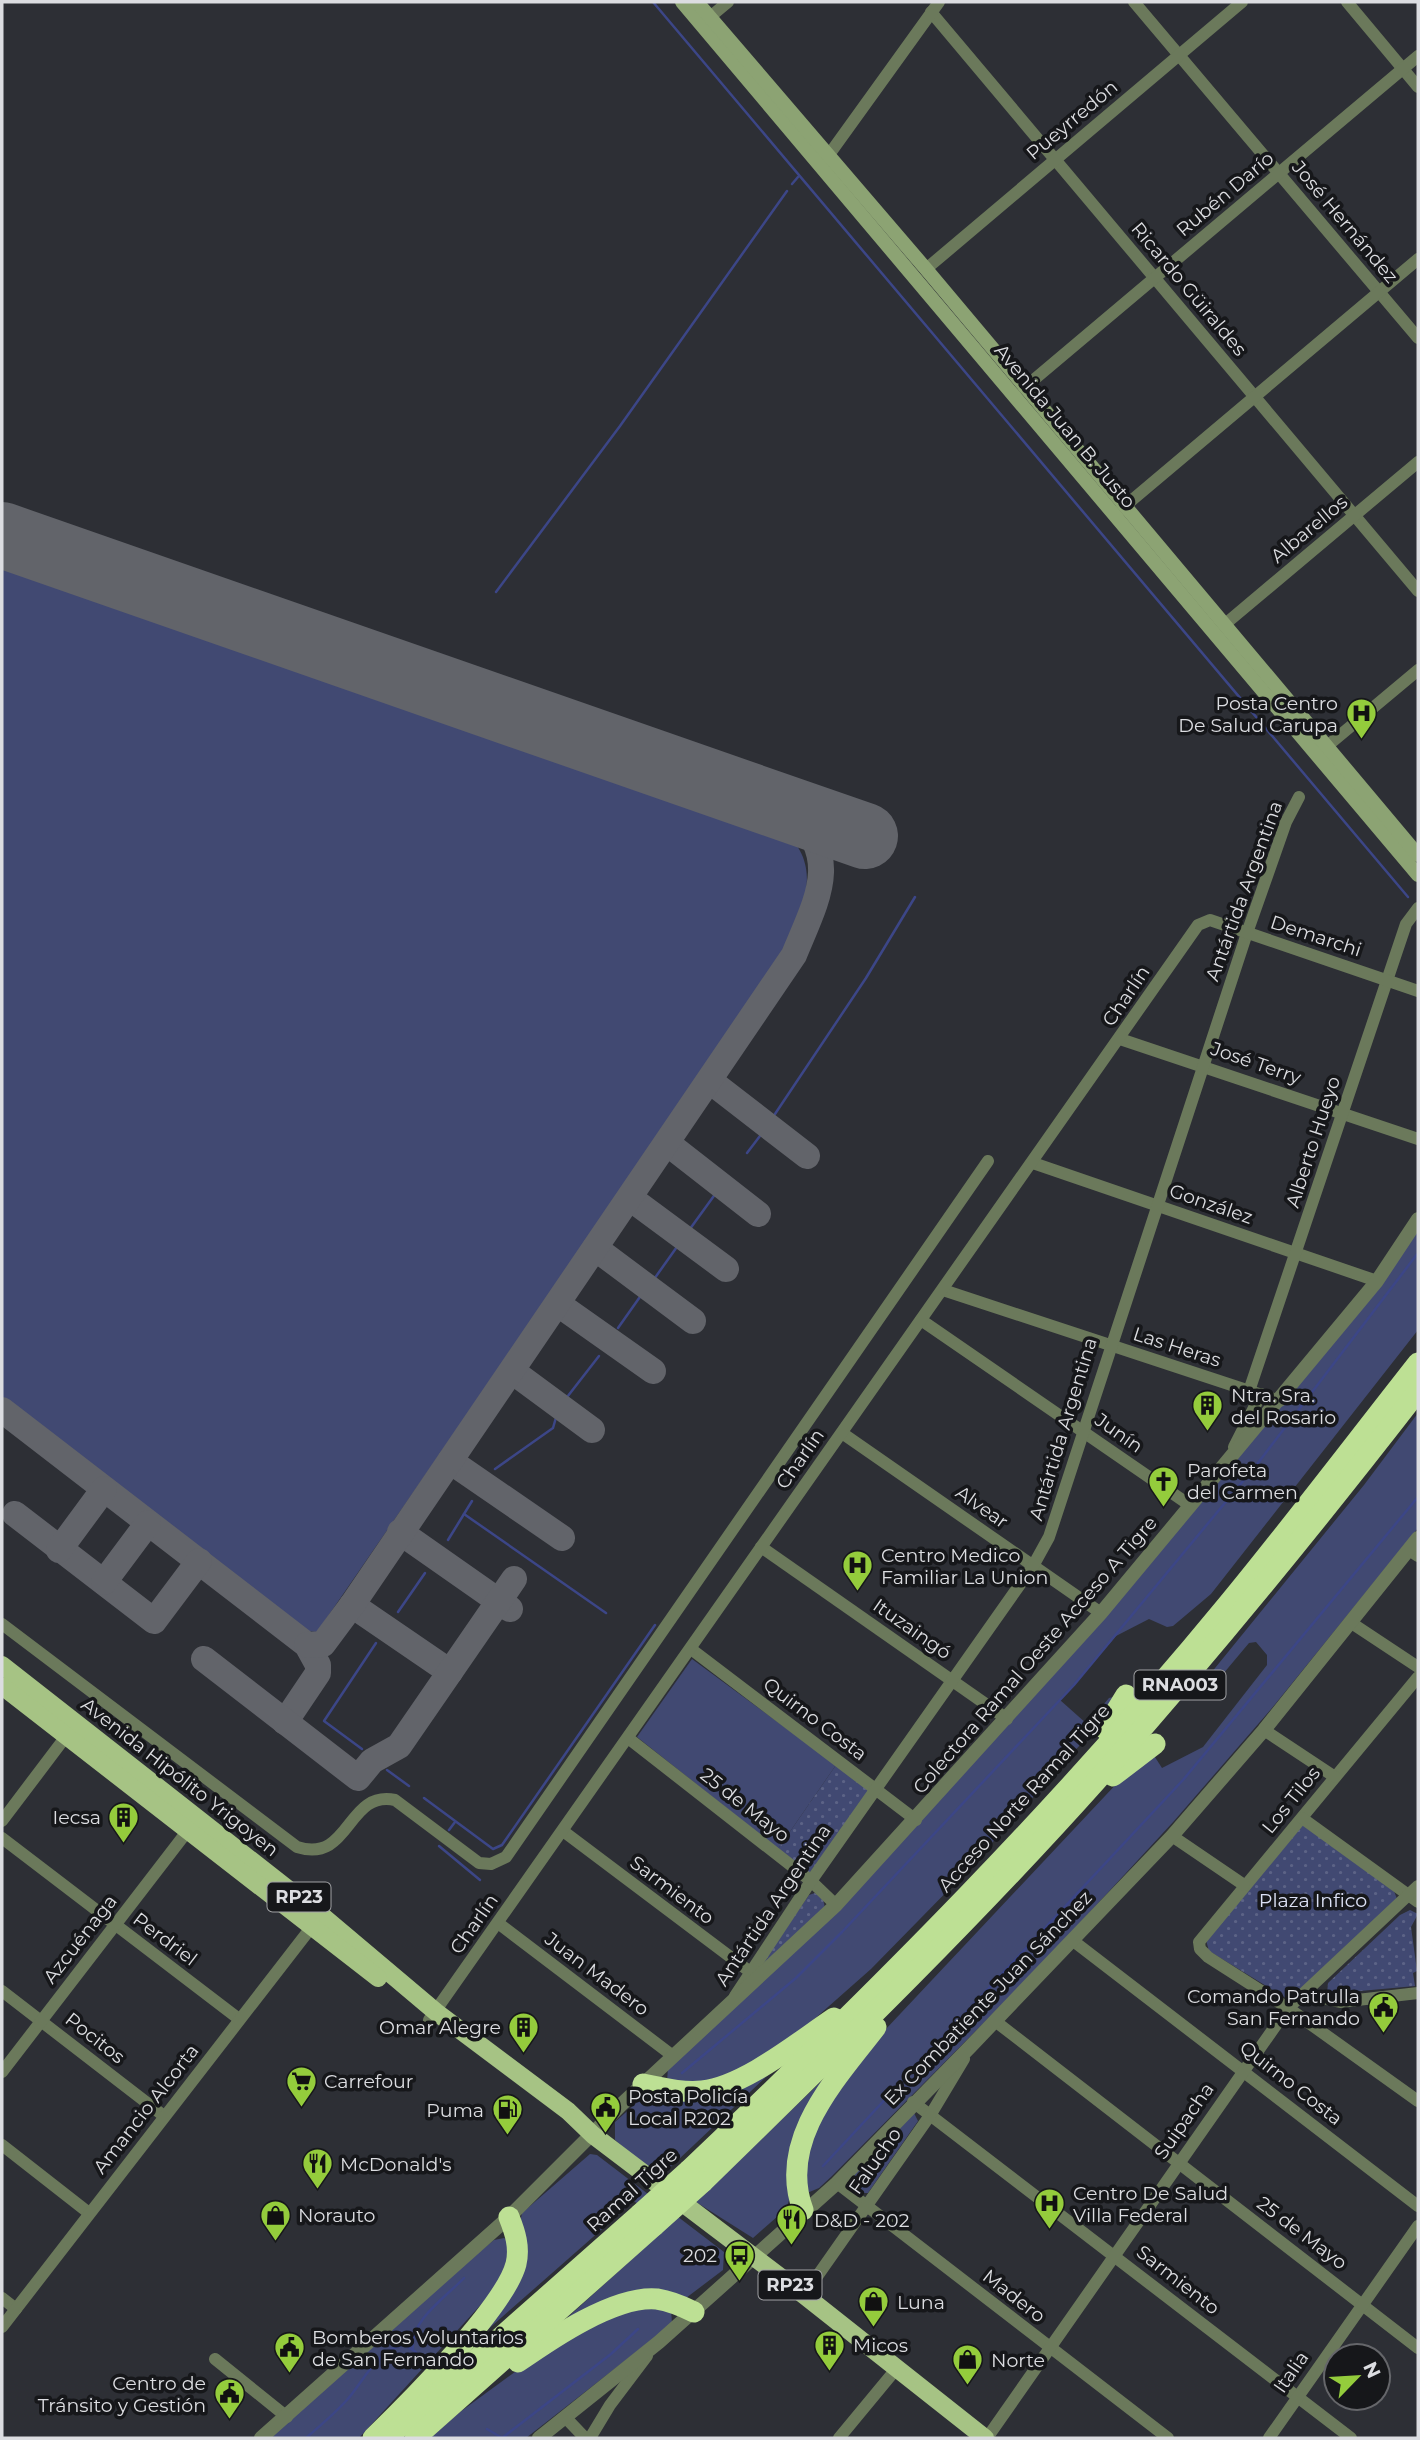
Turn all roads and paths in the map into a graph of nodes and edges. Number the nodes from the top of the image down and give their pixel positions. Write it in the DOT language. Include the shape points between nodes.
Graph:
graph roads {
  1 [pos="682,2"];
  2 [pos="697,2"];
  3 [pos="727,2"];
  4 [pos="1134,2"];
  5 [pos="1242,2"];
  6 [pos="1347,2"];
  7 [pos="935,7"];
  8 [pos="710,17"];
  9 [pos="1179,55"];
  10 [pos="1418,56"];
  11 [pos="1403,69"];
  12 [pos="1418,87"];
  13 [pos="1055,159"];
  14 [pos="825,161"];
  15 [pos="1279,174"];
  16 [pos="1418,259"];
  17 [pos="926,269"];
  18 [pos="1155,278"];
  19 [pos="1379,292"];
  20 [pos="1418,338"];
  21 [pos="1024,388"];
  22 [pos="1254,397"];
  23 [pos="1418,462"];
  24 [pos="1120,510"];
  25 [pos="1354,516"];
  26 [pos="1418,591"];
  27 [pos="1224,625"];
  28 [pos="1418,670"];
  29 [pos="1326,747"];
  30 [pos="1299,797"];
  31 [pos="1418,855"];
  32 [pos="1418,875"];
  33 [pos="1418,908"];
  34 [pos="1202,921"];
  35 [pos="1247,933"];
  36 [pos="1387,980"];
  37 [pos="1418,990"];
  38 [pos="1120,1039"];
  39 [pos="1202,1066"];
  40 [pos="1343,1113"];
  41 [pos="1418,1139"];
  42 [pos="988,1161"];
  43 [pos="1033,1163"];
  44 [pos="1156,1205"];
  45 [pos="1418,1219"];
  46 [pos="1296,1254"];
  47 [pos="1377,1282"];
  48 [pos="943,1290"];
  49 [pos="921,1320"];
  50 [pos="1110,1345"];
  51 [pos="1418,1363"];
  52 [pos="1418,1391"];
  53 [pos="1255,1393"];
  54 [pos="1280,1401"];
  55 [pos="1083,1431"];
  56 [pos="842,1433"];
  57 [pos="1226,1464"];
  58 [pos="1191,1506"];
  59 [pos="1305,1507"];
  60 [pos="761,1547"];
  61 [pos="1415,1548"];
  62 [pos="1033,1566"];
  63 [pos="1101,1613"];
  64 [pos="1238,1618"];
  65 [pos="1203,1620"];
  66 [pos="1350,1622"];
  67 [pos="2,1624"];
  68 [pos="691,1649"];
  69 [pos="2,1665"];
  70 [pos="1418,1667"];
  71 [pos="1204,1674"];
  72 [pos="1418,1677"];
  73 [pos="953,1681"];
  74 [pos="2,1686"];
  75 [pos="1126,1695"];
  76 [pos="1007,1719"];
  77 [pos="1264,1730"];
  78 [pos="67,1735"];
  79 [pos="628,1738"];
  80 [pos="1155,1744"];
  81 [pos="110,1759"];
  82 [pos="1335,1777"];
  83 [pos="1066,1788"];
  84 [pos="876,1789"];
  85 [pos="1065,1814"];
  86 [pos="1302,1818"];
  87 [pos="916,1820"];
  88 [pos="2,1821"];
  89 [pos="189,1829"];
  90 [pos="563,1831"];
  91 [pos="1172,1836"];
  92 [pos="2,1838"];
  93 [pos="811,1881"];
  94 [pos="1244,1885"];
  95 [pos="1416,1895"];
  96 [pos="836,1905"];
  97 [pos="317,1920"];
  98 [pos="498,1923"];
  99 [pos="116,1925"];
  100 [pos="1072,1940"];
  101 [pos="925,1965"];
  102 [pos="898,1966"];
  103 [pos="754,1975"];
  104 [pos="2,1991"];
  105 [pos="1418,1993"];
  106 [pos="1303,1994"];
  107 [pos="1288,2008"];
  108 [pos="432,2016"];
  109 [pos="239,2019"];
  110 [pos="41,2021"];
  111 [pos="995,2021"];
  112 [pos="971,2046"];
  113 [pos="673,2056"];
  114 [pos="1244,2071"];
  115 [pos="2,2072"];
  116 [pos="643,2084"];
  117 [pos="1418,2101"];
  118 [pos="913,2102"];
  119 [pos="931,2114"];
  120 [pos="164,2116"];
  121 [pos="593,2135"];
  122 [pos="2,2146"];
  123 [pos="1179,2163"];
  124 [pos="696,2176"];
  125 [pos="837,2183"];
  126 [pos="1418,2206"];
  127 [pos="866,2207"];
  128 [pos="803,2210"];
  129 [pos="89,2213"];
  130 [pos="509,2217"];
  131 [pos="647,2220"];
  132 [pos="1418,2226"];
  133 [pos="1114,2254"];
  134 [pos="752,2256"];
  135 [pos="804,2295"];
  136 [pos="2,2298"];
  137 [pos="1363,2304"];
  138 [pos="16,2309"];
  139 [pos="694,2312"];
  140 [pos="2,2327"];
  141 [pos="659,2342"];
  142 [pos="1048,2346"];
  143 [pos="1418,2347"];
  144 [pos="215,2359"];
  145 [pos="897,2368"];
  146 [pos="1298,2397"];
  147 [pos="287,2417"];
  148 [pos="565,2417"];
  149 [pos="420,2434"];
  150 [pos="261,2438"];
  151 [pos="373,2438"];
  152 [pos="387,2438"];
  153 [pos="539,2438"];
  154 [pos="585,2438"];
  155 [pos="590,2438"];
  156 [pos="839,2438"];
  157 [pos="986,2438"];
  158 [pos="1168,2438"];
  159 [pos="1269,2438"];
  160 [pos="1351,2438"];
  1 -- 14 [label="main road, Avenida Juan B. Justo"];
  2 -- 8 [label="main road, Avenida Juan B. Justo"];
  3 -- 8 [label="street"];
  4 -- 9 [label="street, José Hernández"];
  5 -- 9 [label="street, Pueyrredón"];
  6 -- 11 [label="street"];
  7 -- 13 [label="street, Ricardo Güiraldes"];
  7 -- 14 [label="street"];
  8 -- 14 [label="main road, Avenida Juan B. Justo"];
  9 -- 13 [label="street, Pueyrredón"];
  9 -- 15 [label="street, José Hernández"];
  10 -- 11 [label="street, Rubén Darío"];
  11 -- 12 [label="street"];
  11 -- 15 [label="street, Rubén Darío"];
  13 -- 17 [label="street, Pueyrredón"];
  13 -- 18 [label="street, Ricardo Güiraldes"];
  14 -- 17 [label="main road, Avenida Juan B. Justo"];
  14 -- 24 [label="main road, Avenida Juan B. Justo"];
  15 -- 18 [label="street, Rubén Darío"];
  15 -- 19 [label="street, José Hernández"];
  16 -- 19 [label="street"];
  17 -- 21 [label="main road, Avenida Juan B. Justo"];
  18 -- 21 [label="street, Rubén Darío"];
  18 -- 22 [label="street, Ricardo Güiraldes"];
  19 -- 20 [label="street, José Hernández"];
  19 -- 22 [label="street"];
  21 -- 24 [label="main road, Avenida Juan B. Justo"];
  22 -- 24 [label="street"];
  22 -- 25 [label="street, Ricardo Güiraldes"];
  23 -- 25 [label="street, Albarellos"];
  24 -- 27 [label="main road, Avenida Juan B. Justo"];
  24 -- 32 [label="main road, Avenida Juan B. Justo"];
  25 -- 26 [label="street, Ricardo Güiraldes"];
  25 -- 27 [label="street, Albarellos"];
  27 -- 29 [label="main road, Avenida Juan B. Justo"];
  28 -- 29 [label="street"];
  29 -- 31 [label="main road, Avenida Juan B. Justo"];
  30 -- 35 [label="street, Antártida Argentina"];
  33 -- 36 [label="street, Alberto Hueyo" via="1406,924"];
  34 -- 35 [label="street, Demarchi"];
  34 -- 38 [label="street, Charlín"];
  35 -- 36 [label="street, Demarchi"];
  35 -- 39 [label="street, Antártida Argentina"];
  36 -- 37 [label="street, Demarchi"];
  36 -- 40 [label="street, Alberto Hueyo"];
  38 -- 39 [label="street, José Terry"];
  38 -- 43 [label="street, Charlín"];
  39 -- 40 [label="street, José Terry"];
  39 -- 44 [label="street, Antártida Argentina"];
  40 -- 41 [label="street, José Terry"];
  40 -- 46 [label="street, Alberto Hueyo"];
  42 -- 67 [label="street" via="607,1715 499,1861 479,1863 388,1799 366,1805 327,1848 297,1847"];
  43 -- 44 [label="street, González"];
  43 -- 48 [label="street, Charlín"];
  44 -- 46 [label="street, González"];
  44 -- 50 [label="street, Antártida Argentina"];
  45 -- 47 [label="street, Colectora Ramal Oeste Acceso A Tigre"];
  46 -- 47 [label="street, González"];
  46 -- 53 [label="street, Alberto Hueyo"];
  47 -- 54 [label="street, Colectora Ramal Oeste Acceso A Tigre"];
  48 -- 49 [label="street, Charlín"];
  48 -- 50 [label="street, Las Heras"];
  49 -- 55 [label="street, Junín"];
  49 -- 56 [label="street, Charlín"];
  50 -- 53 [label="street, Las Heras"];
  50 -- 55 [label="street, Antártida Argentina"];
  51 -- 59 [label="highway, Acceso Norte Ramal Tigre / RNA003"];
  52 -- 64 [label="highway, Acceso Norte Ramal Tigre / RNA003"];
  53 -- 54 [label="street, Las Heras"];
  53 -- 57 [label="street, Alberto Hueyo"];
  54 -- 57 [label="street, Colectora Ramal Oeste Acceso A Tigre"];
  55 -- 58 [label="street, Junín"];
  55 -- 62 [label="street, Antártida Argentina" via="1049,1538"];
  56 -- 60 [label="street, Charlín"];
  56 -- 62 [label="street, Alvear"];
  57 -- 58 [label="street, Colectora Ramal Oeste Acceso A Tigre"];
  58 -- 63 [label="street, Colectora Ramal Oeste Acceso A Tigre"];
  59 -- 65 [label="highway"];
  59 -- 83 [label="highway, Acceso Norte Ramal Tigre / RNA003" via="1228,1605"];
  60 -- 68 [label="street, Charlín"];
  60 -- 73 [label="street, Ituzaingó"];
  61 -- 66 [label="street, Ex Combatiente Juan Sánchez"];
  62 -- 63 [label="street, Alvear"];
  62 -- 73 [label="street, Antártida Argentina"];
  63 -- 76 [label="street, Colectora Ramal Oeste Acceso A Tigre"];
  64 -- 71 [label="highway"];
  64 -- 85 [label="highway, Acceso Norte Ramal Tigre / RNA003"];
  66 -- 70 [label="street"];
  66 -- 77 [label="street, Ex Combatiente Juan Sánchez"];
  68 -- 79 [label="street, Charlín"];
  68 -- 84 [label="street, Quirno Costa"];
  69 -- 81 [label="main road, Avenida Hipólito Yrigoyen / RP23"];
  72 -- 82 [label="street, Los Tilos"];
  73 -- 76 [label="street, Ituzaingó"];
  73 -- 84 [label="street, Antártida Argentina"];
  74 -- 78 [label="main road, Avenida Hipólito Yrigoyen / RP23"];
  75 -- 83 [label="highway"];
  76 -- 87 [label="street, Colectora Ramal Oeste Acceso A Tigre"];
  77 -- 82 [label="street"];
  77 -- 91 [label="street, Ex Combatiente Juan Sánchez"];
  78 -- 81 [label="main road, Avenida Hipólito Yrigoyen / RP23"];
  78 -- 88 [label="street"];
  79 -- 90 [label="street, Charlín"];
  79 -- 93 [label="street, 25 de Mayo"];
  80 -- 85 [label="highway"];
  81 -- 89 [label="main road, Avenida Hipólito Yrigoyen / RP23"];
  81 -- 97 [label="main road, Avenida Hipólito Yrigoyen / RP23"];
  82 -- 86 [label="street, Los Tilos"];
  83 -- 102 [label="highway, Acceso Norte Ramal Tigre / RNA003"];
  84 -- 87 [label="street, Quirno Costa"];
  84 -- 93 [label="street, Antártida Argentina"];
  85 -- 101 [label="highway, Acceso Norte Ramal Tigre / RNA003"];
  86 -- 94 [label="street, Los Tilos"];
  86 -- 95 [label="street"];
  87 -- 96 [label="street, Colectora Ramal Oeste Acceso A Tigre"];
  89 -- 97 [label="main road, Avenida Hipólito Yrigoyen / RP23"];
  89 -- 99 [label="street, Azcuénaga"];
  90 -- 98 [label="street, Charlín"];
  90 -- 103 [label="street, Sarmiento"];
  91 -- 94 [label="street"];
  91 -- 100 [label="street, Ex Combatiente Juan Sánchez"];
  92 -- 99 [label="street, Perdriel"];
  93 -- 96 [label="street, 25 de Mayo"];
  93 -- 103 [label="street, Antártida Argentina"];
  94 -- 107 [label="street, Los Tilos" via="1201,1937 1200,1949"];
  95 -- 106 [label="street, Suipacha"];
  96 -- 103 [label="street, Colectora Ramal Oeste Acceso A Tigre"];
  97 -- 108 [label="main road, Avenida Hipólito Yrigoyen / RP23"];
  97 -- 109 [label="street, Amancio Alcorta"];
  98 -- 108 [label="street, Charlín"];
  98 -- 113 [label="street, Juan Madero"];
  99 -- 109 [label="street, Perdriel"];
  99 -- 110 [label="street, Azcuénaga"];
  100 -- 111 [label="street, Ex Combatiente Juan Sánchez"];
  100 -- 114 [label="street, Quirno Costa"];
  101 -- 124 [label="highway, Ramal Tigre / RNA003"];
  101 -- 128 [label="highway" via="844,2070 804,2133 795,2173"];
  102 -- 116 [label="highway" via="846,2010 729,2084 684,2092"];
  102 -- 124 [label="highway, Ramal Tigre / RNA003"];
  103 -- 113 [label="street, Colectora Ramal Oeste Acceso A Tigre" via="729,2006"];
  104 -- 110 [label="street, Pocitos"];
  105 -- 106 [label="street" via="1340,2001"];
  106 -- 107 [label="street, Suipacha"];
  107 -- 114 [label="street, Suipacha"];
  107 -- 117 [label="street"];
  108 -- 121 [label="main road, Avenida Hipólito Yrigoyen / RP23" via="568,2111"];
  109 -- 120 [label="street, Amancio Alcorta"];
  110 -- 115 [label="street, Azcuénaga"];
  110 -- 120 [label="street, Pocitos"];
  111 -- 112 [label="street, Ex Combatiente Juan Sánchez"];
  111 -- 123 [label="street, 25 de Mayo"];
  112 -- 118 [label="street, Ex Combatiente Juan Sánchez"];
  112 -- 119 [label="street, Falucho"];
  113 -- 116 [label="street, Colectora Ramal Oeste Acceso A Tigre"];
  114 -- 123 [label="street, Suipacha"];
  114 -- 126 [label="street, Quirno Costa"];
  116 -- 121 [label="street, Colectora Ramal Oeste Acceso A Tigre"];
  118 -- 119 [label="street, Sarmiento"];
  118 -- 125 [label="street, Ex Combatiente Juan Sánchez"];
  119 -- 127 [label="street, Falucho"];
  119 -- 133 [label="street, Sarmiento"];
  120 -- 129 [label="street, Amancio Alcorta"];
  121 -- 130 [label="street, Colectora Ramal Oeste Acceso A Tigre"];
  121 -- 134 [label="main road, Avenida Hipólito Yrigoyen / RP23"];
  122 -- 129 [label="street"];
  123 -- 133 [label="street, Suipacha"];
  123 -- 137 [label="street, 25 de Mayo"];
  124 -- 131 [label="highway, Ramal Tigre / RNA003, bridge"];
  125 -- 127 [label="street, Madero"];
  125 -- 128 [label="street, Ex Combatiente Juan Sánchez"];
  127 -- 135 [label="street, Falucho"];
  127 -- 142 [label="street, Madero"];
  128 -- 134 [label="street, Ex Combatiente Juan Sánchez"];
  129 -- 138 [label="street, Amancio Alcorta"];
  130 -- 147 [label="street, Colectora Ramal Oeste Acceso A Tigre"];
  130 -- 151 [label="highway" via="518,2254 507,2285 422,2389"];
  131 -- 149 [label="highway, Ramal Tigre / RNA003"];
  131 -- 152 [label="highway, Ramal Tigre / RNA003"];
  132 -- 137 [label="street, Italia"];
  133 -- 142 [label="street, Suipacha"];
  133 -- 146 [label="street, Sarmiento"];
  134 -- 135 [label="main road, Avenida Hipólito Yrigoyen / RP23"];
  134 -- 139 [label="street, Ex Combatiente Juan Sánchez"];
  135 -- 145 [label="main road, Avenida Hipólito Yrigoyen / RP23"];
  136 -- 138 [label="street"];
  137 -- 143 [label="street, 25 de Mayo"];
  137 -- 146 [label="street, Italia"];
  138 -- 140 [label="street, Amancio Alcorta"];
  139 -- 141 [label="street, Ex Combatiente Juan Sánchez"];
  139 -- 149 [label="highway" via="648,2299 599,2315 540,2347"];
  141 -- 148 [label="street, Ex Combatiente Juan Sánchez"];
  141 -- 155 [label="street" via="621,2388"];
  142 -- 157 [label="street, Suipacha"];
  142 -- 158 [label="street, Madero"];
  144 -- 147 [label="street"];
  145 -- 156 [label="street"];
  145 -- 157 [label="main road, Avenida Hipólito Yrigoyen / RP23"];
  146 -- 159 [label="street, Italia"];
  146 -- 160 [label="street, Sarmiento"];
  147 -- 150 [label="street, Colectora Ramal Oeste Acceso A Tigre"];
  148 -- 153 [label="street, Ex Combatiente Juan Sánchez"];
  148 -- 154 [label="street"];
}
